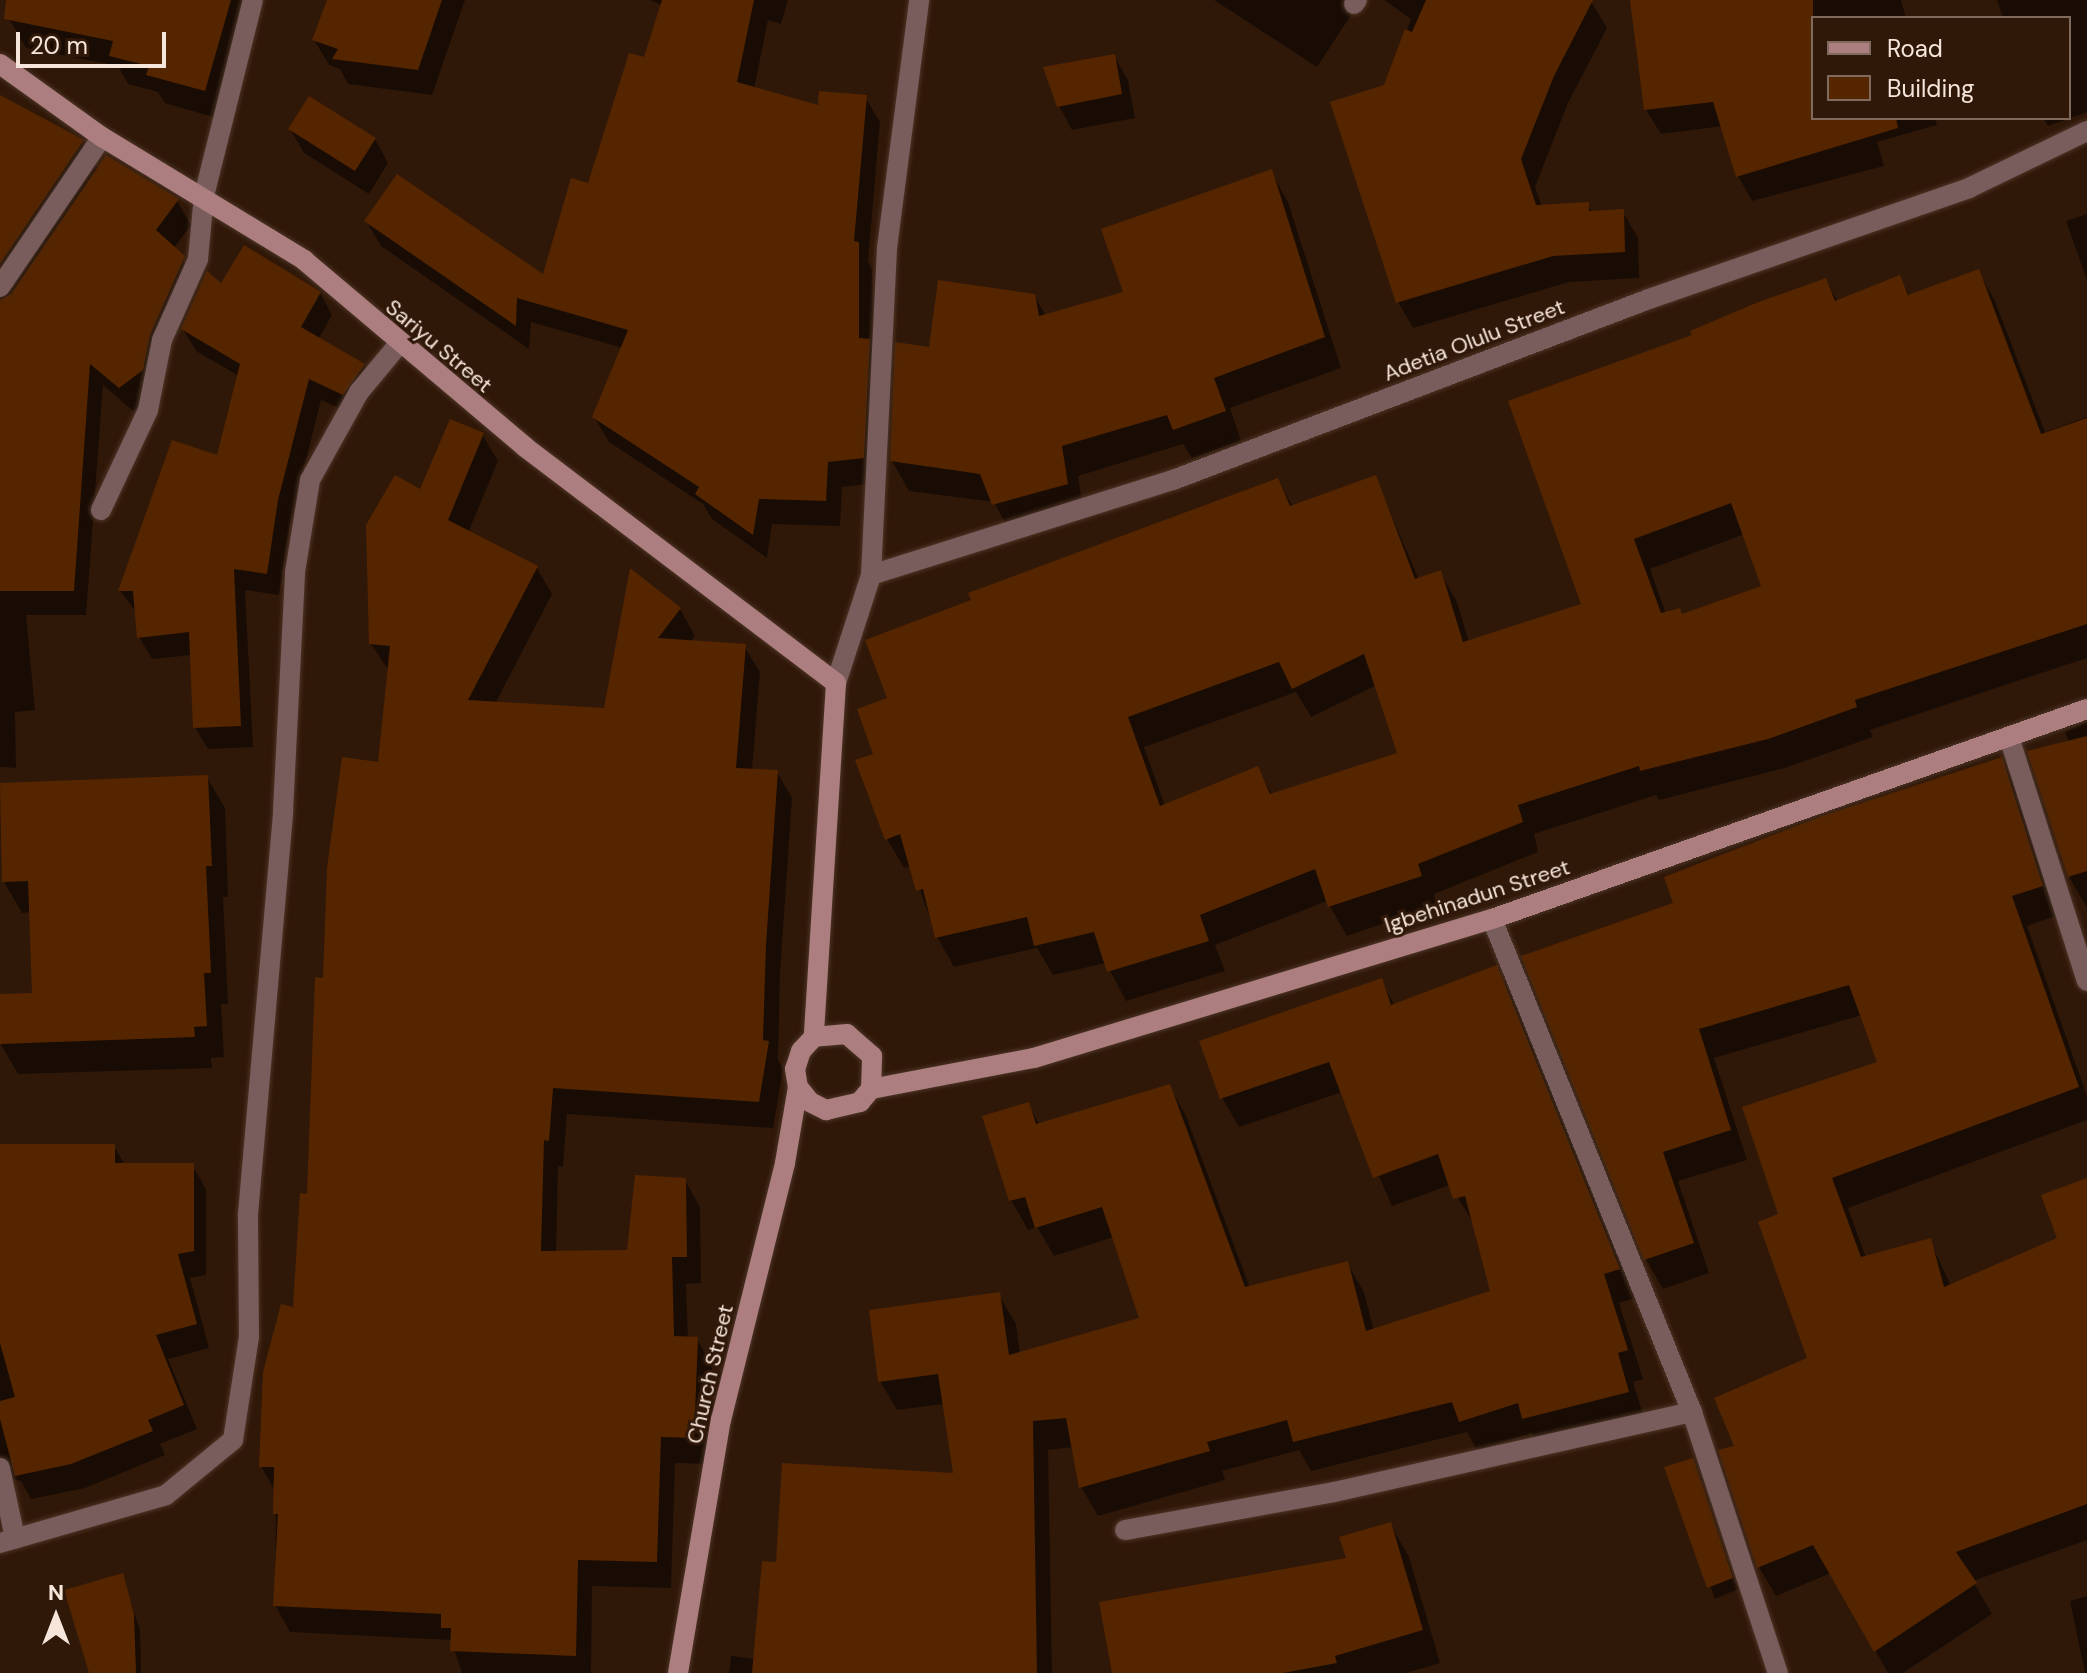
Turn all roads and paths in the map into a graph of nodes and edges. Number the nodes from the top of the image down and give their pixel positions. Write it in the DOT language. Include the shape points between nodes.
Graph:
graph roads {
  1 [pos="253,0"];
  2 [pos="919,0"];
  3 [pos="0,64"];
  4 [pos="2087,131"];
  5 [pos="102,137"];
  6 [pos="204,196"];
  7 [pos="0,287"];
  8 [pos="398,345"];
  9 [pos="101,510"];
  10 [pos="871,575"];
  11 [pos="836,683"];
  12 [pos="2087,709"];
  13 [pos="2009,737"];
  14 [pos="1492,919"];
  15 [pos="2087,981"];
  16 [pos="814,1037"];
  17 [pos="798,1087"];
  18 [pos="871,1089"];
  19 [pos="1692,1412"];
  20 [pos="0,1468"];
  21 [pos="1125,1530"];
  22 [pos="8,1541"];
  23 [pos="678,1673"];
  24 [pos="1778,1673"];
  1 -- 6 [label="street"];
  2 -- 10 [label="street" via="887,248"];
  3 -- 5 [label="street, Sariyu Street"];
  4 -- 10 [label="street, Adetia Olulu Street" via="1969,188 1649,299 1173,480"];
  5 -- 6 [label="street, Sariyu Street"];
  5 -- 7 [label="street"];
  6 -- 8 [label="street, Sariyu Street" via="304,260"];
  6 -- 9 [label="street" via="198,259 162,340 148,410"];
  8 -- 11 [label="street, Sariyu Street"];
  8 -- 22 [label="street" via="359,392 310,480 295,572 283,811 248,1214 249,1337 233,1440 166,1495"];
  10 -- 11 [label="street"];
  11 -- 16 [label="street"];
  12 -- 13 [label="street, Igbehinadun Street"];
  13 -- 14 [label="street, Igbehinadun Street"];
  13 -- 15 [label="street"];
  14 -- 18 [label="street, Igbehinadun Street" via="1034,1058"];
  14 -- 19 [label="street"];
  16 -- 17 [label="street" via="801,1051 795,1069"];
  16 -- 18 [label="street" via="831,1032 862,1042 875,1072"];
  17 -- 18 [label="street" via="826,1110 860,1102"];
  17 -- 23 [label="street, Church Street" via="721,1420"];
  19 -- 21 [label="street" via="1334,1492"];
  19 -- 24 [label="street"];
  20 -- 22 [label="street"];
}
